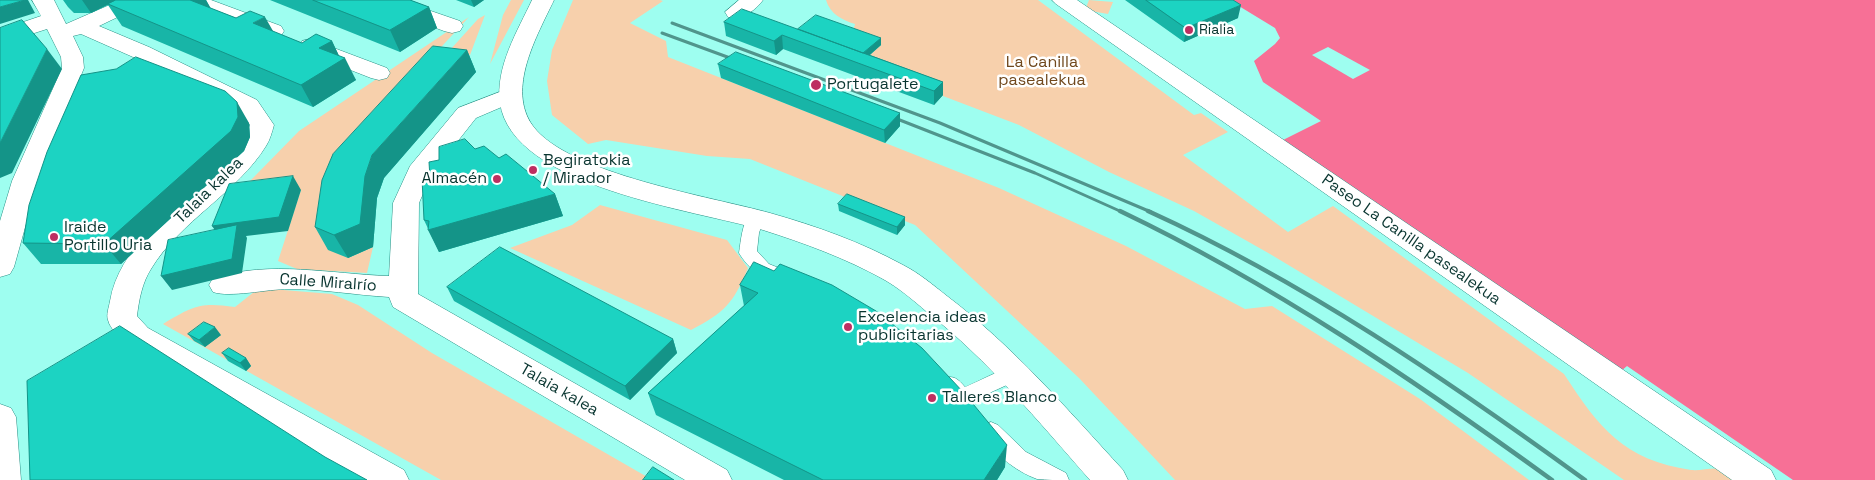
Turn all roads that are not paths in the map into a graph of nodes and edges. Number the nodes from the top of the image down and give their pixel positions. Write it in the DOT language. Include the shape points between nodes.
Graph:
graph roads {
  1 [pos="43,0"];
  2 [pos="138,0"];
  3 [pos="192,0"];
  4 [pos="379,0"];
  5 [pos="543,0"];
  6 [pos="1063,0"];
  7 [pos="66,26"];
  8 [pos="452,26"];
  9 [pos="0,37"];
  10 [pos="379,73"];
  11 [pos="510,95"];
  12 [pos="26,180"];
  13 [pos="0,188"];
  14 [pos="755,218"];
  15 [pos="0,267"];
  16 [pos="796,281"];
  17 [pos="223,285"];
  18 [pos="403,292"];
  19 [pos="1012,373"];
  20 [pos="938,374"];
  21 [pos="973,409"];
  22 [pos="0,417"];
  23 [pos="4,480"];
  24 [pos="392,480"];
  25 [pos="715,480"];
  26 [pos="1058,480"];
  27 [pos="1111,480"];
  28 [pos="1760,480"];
  1 -- 7 [label="street"];
  2 -- 7 [label="street"];
  3 -- 10 [label="street"];
  4 -- 8 [label="street"];
  5 -- 11 [label="street" via="517,60"];
  6 -- 28 [label="street, Paseo La Canilla pasealekua"];
  7 -- 9 [label="street"];
  7 -- 12 [label="street" via="73,68 57,91"];
  7 -- 24 [label="street, Talaia kalea" via="141,52 249,104 262,125 255,144 237,166 163,234 138,265 126,293 122,319 137,336"];
  11 -- 14 [label="street" via="514,117 525,133 537,145 568,164 620,184"];
  11 -- 18 [label="street" via="467,113 419,172 406,203"];
  12 -- 13 [label="street"];
  12 -- 15 [label="street"];
  14 -- 16 [label="lane" via="748,253 763,269"];
  14 -- 19 [label="street" via="830,243 894,272 956,316"];
  17 -- 18 [label="street, Calle Miralrío" via="300,278"];
  18 -- 25 [label="street, Talaia kalea"];
  19 -- 21 [label="lane"];
  19 -- 27 [label="street"];
  20 -- 21 [label="lane"];
  21 -- 26 [label="lane" via="1018,458"];
  22 -- 23 [label="street"];
}
